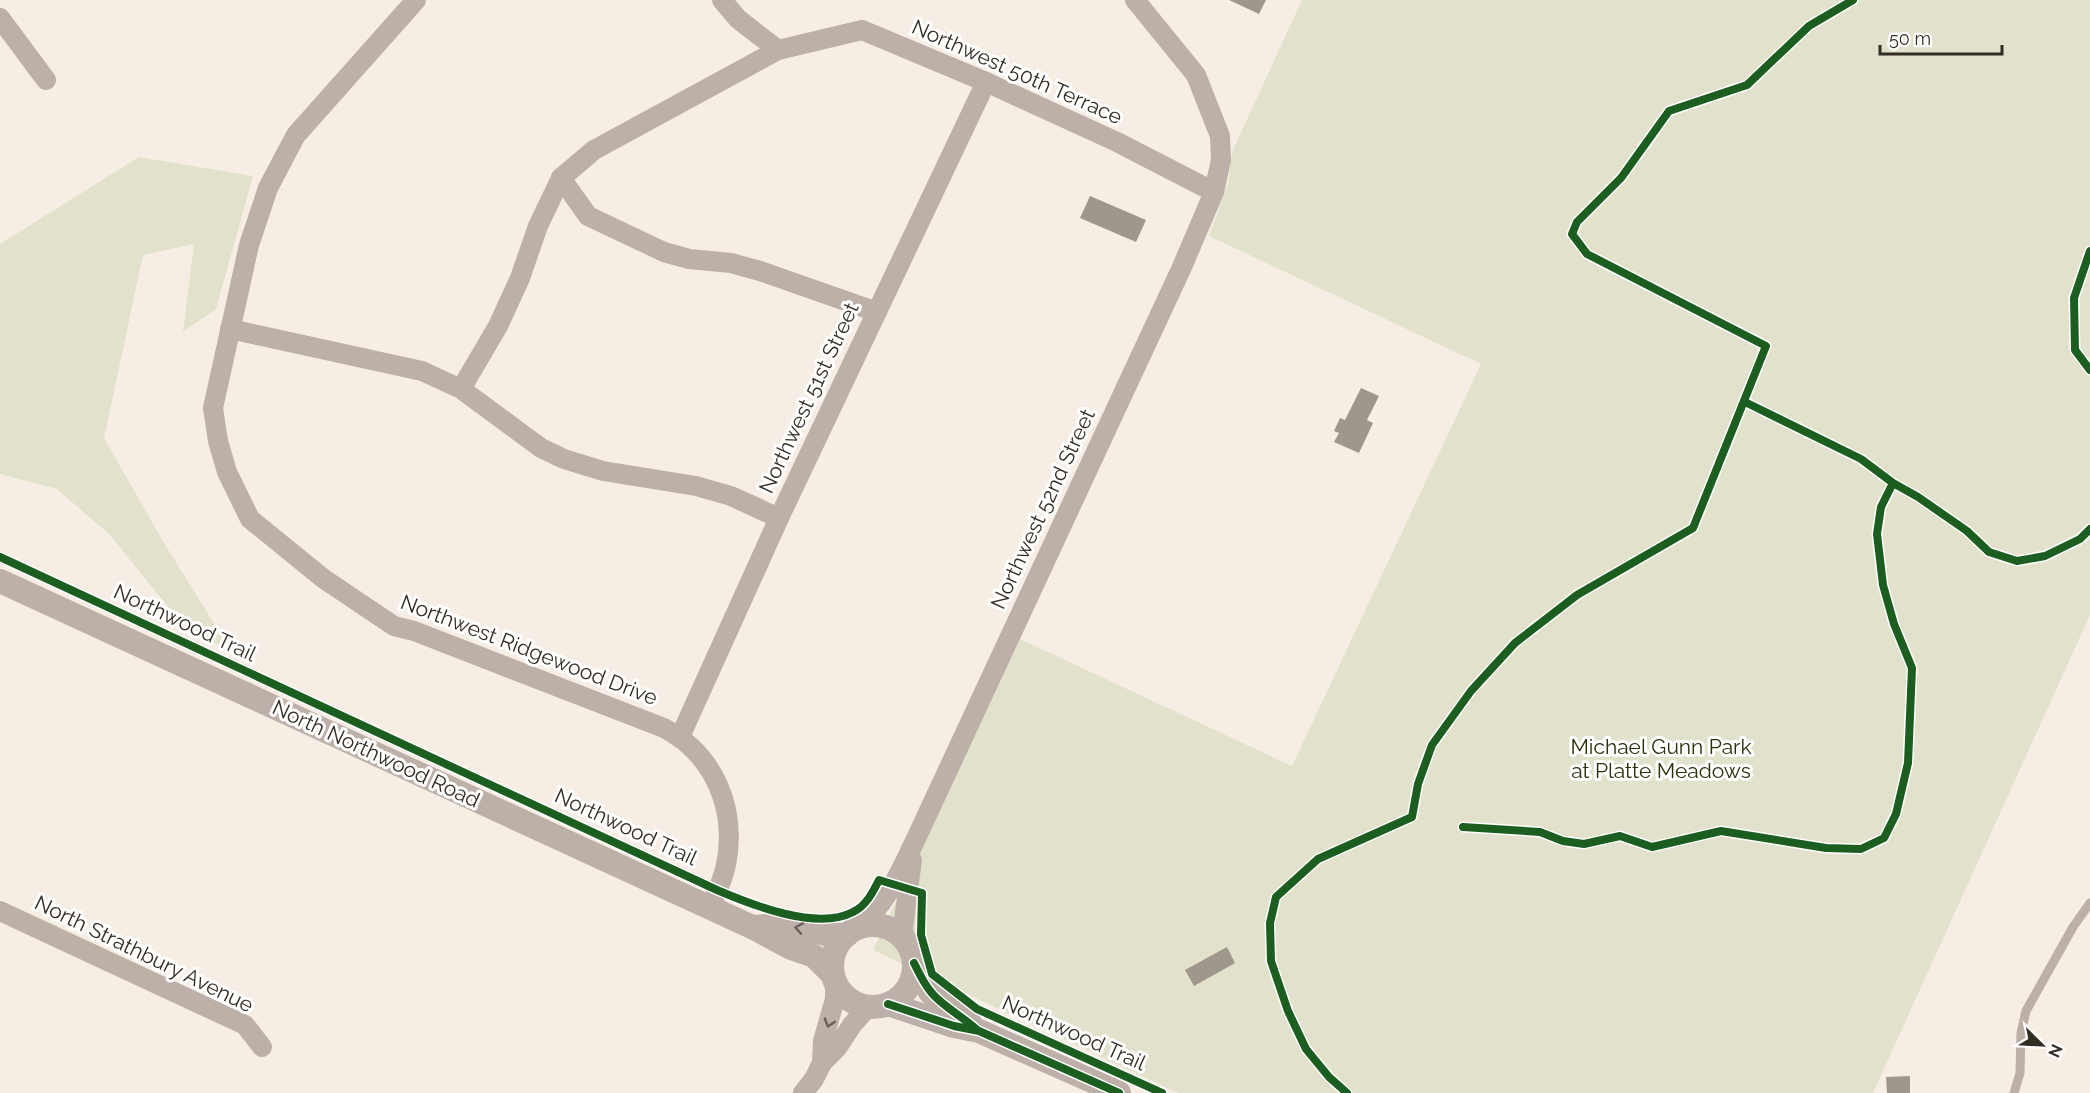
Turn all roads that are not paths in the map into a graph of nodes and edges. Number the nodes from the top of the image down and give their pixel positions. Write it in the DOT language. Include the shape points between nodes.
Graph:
graph roads {
  1 [pos="416,0"];
  2 [pos="722,0"];
  3 [pos="1135,0"];
  4 [pos="0,18"];
  5 [pos="778,50"];
  6 [pos="46,80"];
  7 [pos="986,82"];
  8 [pos="561,178"];
  9 [pos="1214,192"];
  10 [pos="877,312"];
  11 [pos="230,329"];
  12 [pos="461,389"];
  13 [pos="779,518"];
  14 [pos="0,581"];
  15 [pos="680,737"];
  16 [pos="914,845"];
  17 [pos="2090,903"];
  18 [pos="710,908"];
  19 [pos="0,911"];
  20 [pos="752,927"];
  21 [pos="851,932"];
  22 [pos="910,952"];
  23 [pos="834,979"];
  24 [pos="878,1006"];
  25 [pos="979,1030"];
  26 [pos="262,1047"];
  27 [pos="822,1064"];
  28 [pos="803,1093"];
  29 [pos="1119,1093"];
  30 [pos="2014,1093"];
  1 -- 11 [label="street, Northwest Ridgewood Drive" via="296,135 258,216"];
  2 -- 5 [label="street" via="738,19"];
  3 -- 9 [label="street, Northwest 52nd Street" via="1196,75 1220,136 1221,160"];
  4 -- 6 [label="street"];
  5 -- 7 [label="street, Northwest 50th Terrace" via="862,30"];
  5 -- 8 [label="street, Northwest 50th Terrace" via="594,150"];
  7 -- 9 [label="street, Northwest 50th Terrace" via="1118,142"];
  7 -- 10 [label="street, Northwest 51st Street"];
  8 -- 10 [label="street" via="588,216 664,252 760,271"];
  8 -- 12 [label="street, Northwest 50th Terrace" via="498,326"];
  9 -- 16 [label="street, Northwest 52nd Street"];
  10 -- 13 [label="street, Northwest 51st Street"];
  11 -- 12 [label="street" via="408,366"];
  11 -- 15 [label="street, Northwest Ridgewood Drive" via="213,408 227,472 250,519 324,579 394,626 447,643"];
  12 -- 13 [label="street" via="541,448 564,459 603,471 696,486 731,496"];
  13 -- 15 [label="street, Northwest 51st Street"];
  14 -- 18 [label="street, North Northwood Road"];
  15 -- 18 [label="street, Northwest Ridgewood Drive" via="702,757 726,804 726,865"];
  16 -- 21 [label="street, Northwest 52nd Street" via="884,901"];
  16 -- 22 [label="street, Northwest 52nd Street" via="903,927"];
  17 -- 30 [label="lane" via="2026,1011 2020,1073"];
  18 -- 20 [label="street, North Northwood Road"];
  19 -- 26 [label="street, North Strathbury Avenue" via="245,1025"];
  21 -- 20 [label="street, North Northwood Road, one-way" via="826,933 784,925"];
  20 -- 23 [label="street, North Northwood Road" via="814,956"];
  21 -- 22 [label="street" via="866,926 888,928"];
  21 -- 23 [label="street" via="833,954"];
  22 -- 24 [label="street" via="913,975 908,987 899,998"];
  22 -- 25 [label="street" via="935,997"];
  23 -- 24 [label="street" via="848,1000"];
  23 -- 27 [label="street, one-way" via="835,999 823,1041"];
  24 -- 25 [label="street"];
  24 -- 27 [label="street" via="852,1025"];
  25 -- 29 [label="street"];
  27 -- 28 [label="street"];
}
